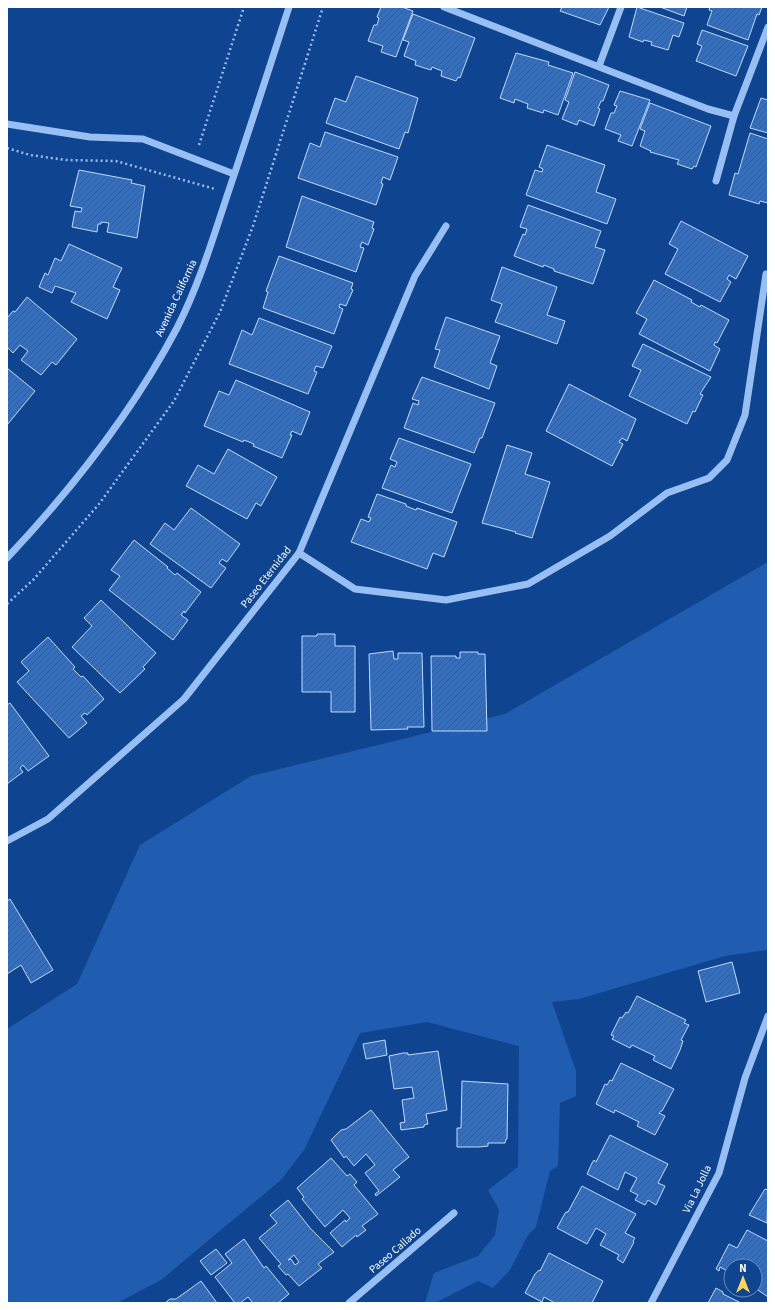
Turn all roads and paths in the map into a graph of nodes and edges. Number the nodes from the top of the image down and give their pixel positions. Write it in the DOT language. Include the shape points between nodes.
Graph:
graph roads {
  1 [pos="244,7"];
  2 [pos="289,7"];
  3 [pos="444,7"];
  4 [pos="621,7"];
  5 [pos="465,10"];
  6 [pos="768,27"];
  7 [pos="599,66"];
  8 [pos="734,116"];
  9 [pos="7,124"];
  10 [pos="7,148"];
  11 [pos="194,159"];
  12 [pos="234,174"];
  13 [pos="716,181"];
  14 [pos="228,193"];
  15 [pos="446,226"];
  16 [pos="766,274"];
  17 [pos="299,553"];
  18 [pos="7,558"];
  19 [pos="7,842"];
  20 [pos="768,1016"];
  21 [pos="454,1213"];
  22 [pos="349,1303"];
  23 [pos="651,1303"];
  1 -- 11 [label="path"];
  2 -- 12 [label="street, Avenida California"];
  3 -- 5 [label="street"];
  4 -- 7 [label="street"];
  5 -- 7 [label="street"];
  6 -- 8 [label="street"];
  7 -- 8 [label="street" via="708,109"];
  8 -- 13 [label="street"];
  9 -- 11 [label="street" via="90,137 143,139"];
  10 -- 14 [label="path" via="66,160 116,161"];
  11 -- 12 [label="street"];
  12 -- 14 [label="street, Avenida California"];
  14 -- 18 [label="street, Avenida California" via="203,267 180,320 145,383 106,440 51,512"];
  15 -- 17 [label="street, Paseo Eternidad" via="415,276"];
  16 -- 17 [label="street" via="745,415 727,460 709,478 667,493 610,536 528,584 446,600 355,589"];
  17 -- 19 [label="street, Paseo Eternidad" via="184,699 48,819"];
  20 -- 23 [label="street, Via La Jolla" via="745,1078 719,1173"];
  21 -- 22 [label="street, Paseo Callado"];
}
